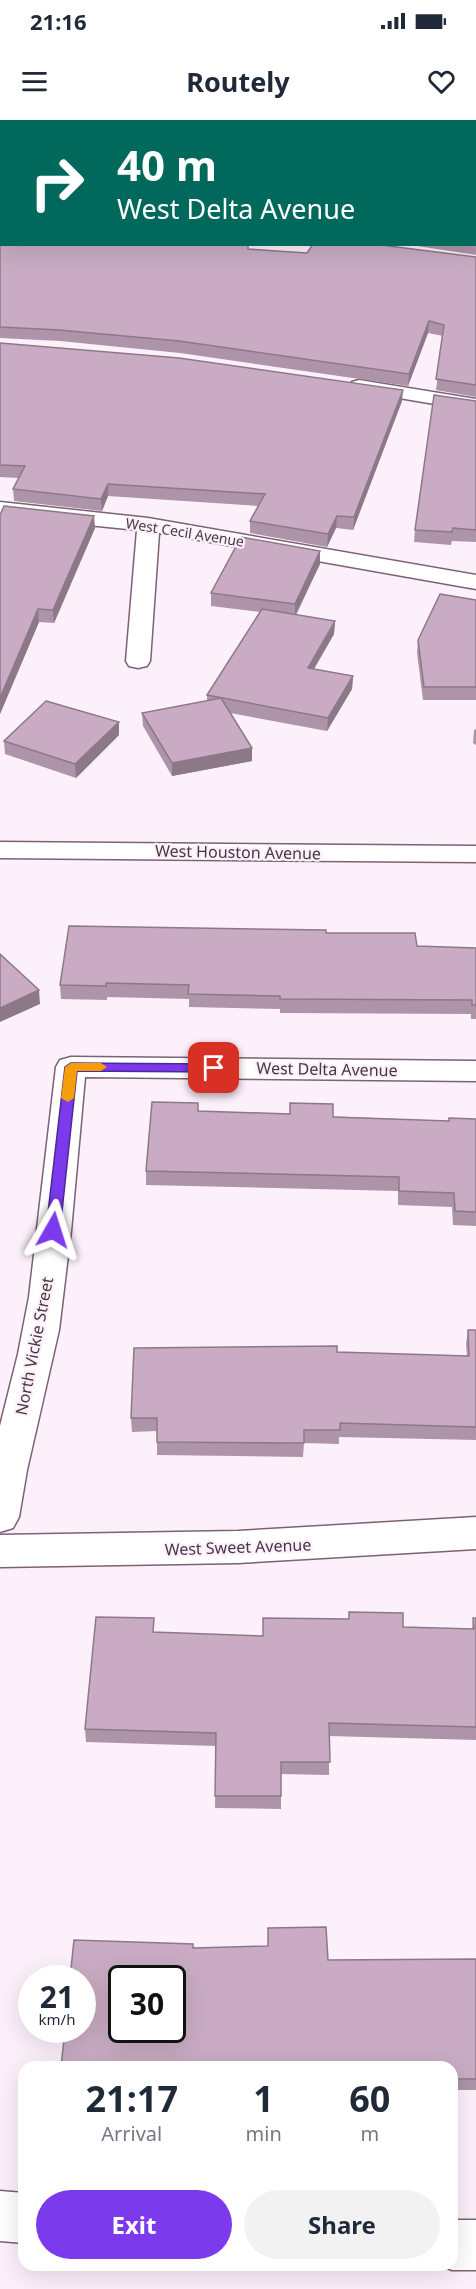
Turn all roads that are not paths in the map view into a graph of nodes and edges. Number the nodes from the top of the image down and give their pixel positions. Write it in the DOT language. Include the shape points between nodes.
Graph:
graph roads {
  1 [pos="343,383"];
  2 [pos="476,405"];
  3 [pos="0,509"];
  4 [pos="148,525"];
  5 [pos="476,582"];
  6 [pos="138,661"];
  7 [pos="0,850"];
  8 [pos="476,854"];
  9 [pos="71,1067"];
  10 [pos="476,1071"];
  11 [pos="0,1517"];
  12 [pos="476,1533"];
  13 [pos="0,1551"];
  14 [pos="0,2216"];
  15 [pos="18,2218"];
  16 [pos="458,2245"];
  17 [pos="476,2245"];
  1 -- 2 [label="street"];
  3 -- 4 [label="street, West Cecil Avenue"];
  4 -- 5 [label="street, West Cecil Avenue"];
  4 -- 6 [label="street"];
  7 -- 8 [label="street, West Houston Avenue"];
  9 -- 10 [label="street, West Delta Avenue"];
  9 -- 11 [label="street, North Vickie Street" via="44,1311"];
  12 -- 13 [label="street, West Sweet Avenue" via="258,1547"];
  14 -- 15 [label="street"];
  16 -- 17 [label="street"];
}
